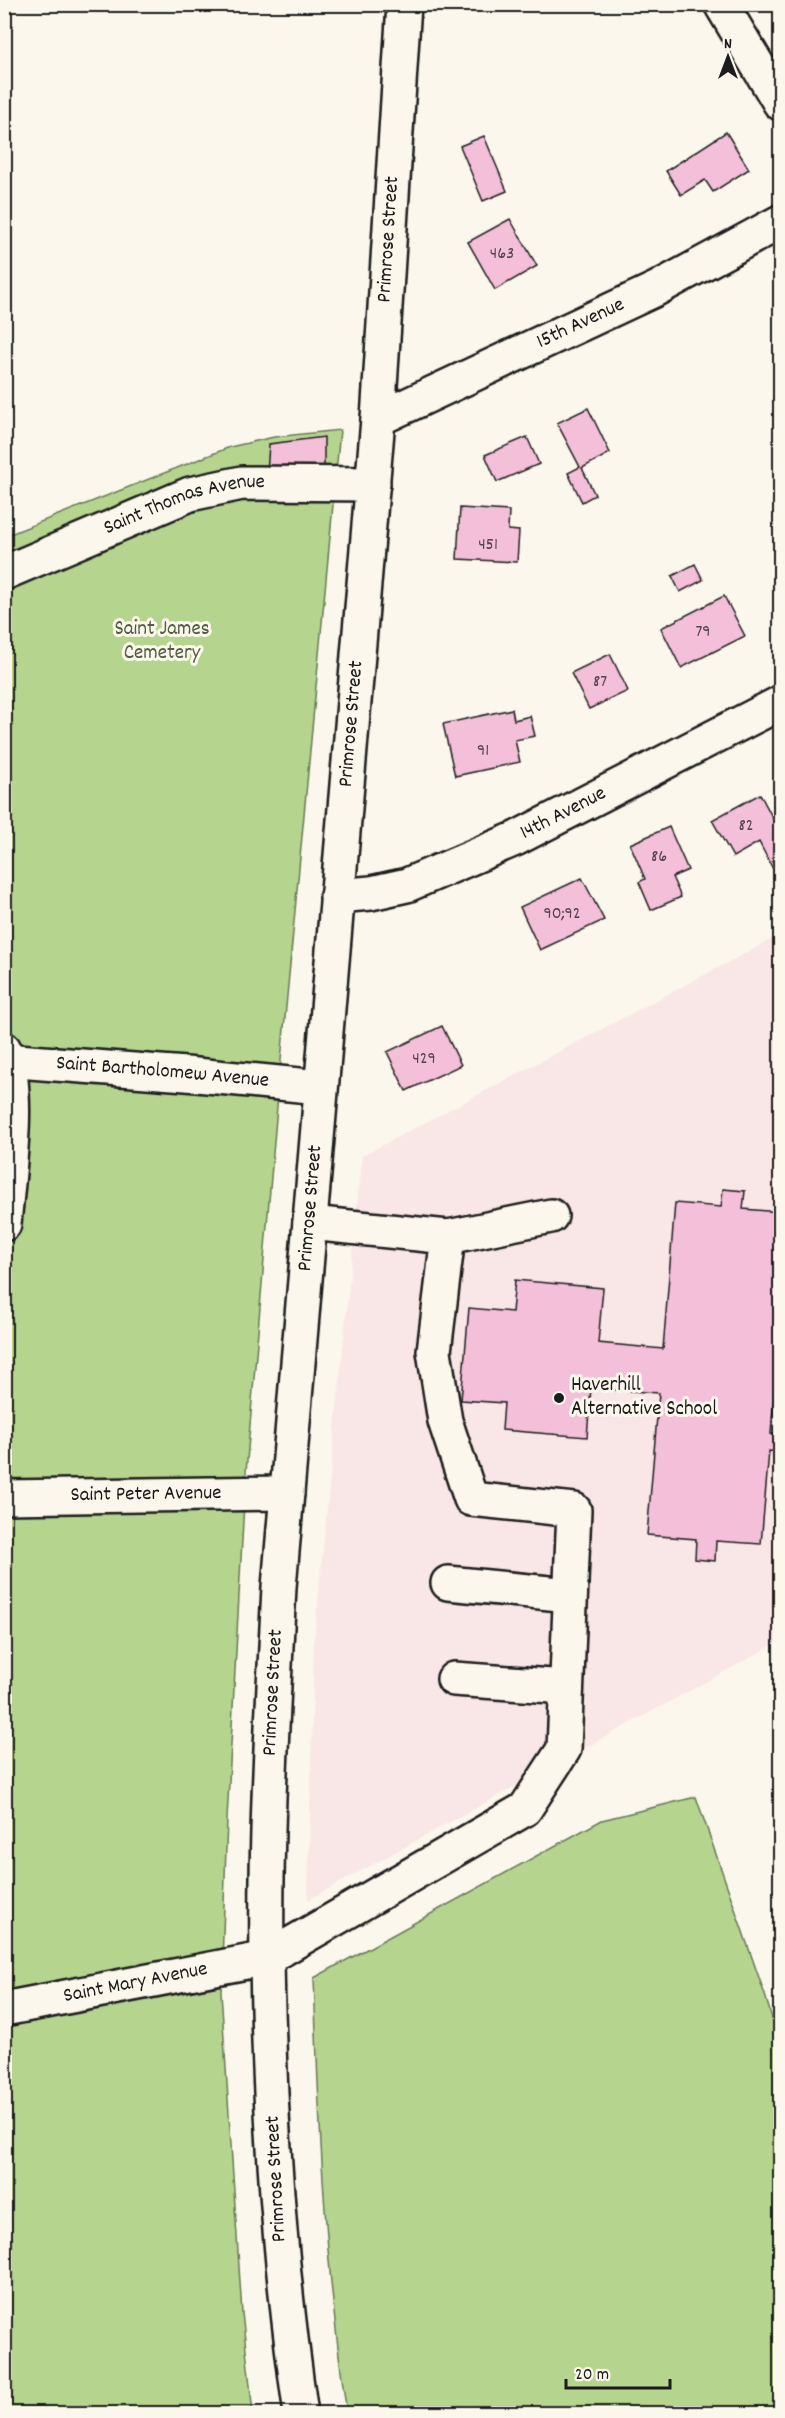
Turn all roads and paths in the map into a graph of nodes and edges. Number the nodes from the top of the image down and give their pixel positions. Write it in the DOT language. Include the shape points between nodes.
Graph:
graph roads {
  1 [pos="404,4"];
  2 [pos="721,4"];
  3 [pos="780,103"];
  4 [pos="780,222"];
  5 [pos="378,419"];
  6 [pos="373,484"];
  7 [pos="4,573"];
  8 [pos="780,703"];
  9 [pos="337,896"];
  10 [pos="6,1057"];
  11 [pos="320,1087"];
  12 [pos="551,1216"];
  13 [pos="310,1223"];
  14 [pos="4,1224"];
  15 [pos="448,1237"];
  16 [pos="288,1493"];
  17 [pos="4,1497"];
  18 [pos="448,1583"];
  19 [pos="570,1595"];
  20 [pos="454,1679"];
  21 [pos="566,1687"];
  22 [pos="267,1958"];
  23 [pos="4,2009"];
  24 [pos="301,2414"];
  1 -- 5 [label="main road, Primrose Street"];
  2 -- 3 [label="main road"];
  4 -- 5 [label="main road, 15th Avenue" via="656,289"];
  5 -- 6 [label="main road, Primrose Street"];
  6 -- 7 [label="main road, Saint Thomas Avenue" via="243,483 190,494"];
  6 -- 9 [label="main road, Primrose Street"];
  8 -- 9 [label="main road, 14th Avenue" via="515,839 407,885"];
  9 -- 11 [label="main road, Primrose Street"];
  10 -- 11 [label="main road, Saint Bartholomew Avenue"];
  10 -- 14 [label="main road" via="13,1103"];
  11 -- 13 [label="main road, Primrose Street"];
  12 -- 15 [label="main road"];
  13 -- 15 [label="main road"];
  13 -- 16 [label="main road, Primrose Street"];
  15 -- 19 [label="main road, Saint Mary Avenue" via="434,1351 445,1420 471,1499 574,1510"];
  16 -- 17 [label="main road, Saint Peter Avenue"];
  16 -- 22 [label="main road, Primrose Street" via="273,1706"];
  18 -- 19 [label="main road"];
  19 -- 21 [label="main road, Saint Mary Avenue"];
  20 -- 21 [label="main road"];
  21 -- 22 [label="main road, Saint Mary Avenue" via="564,1749 525,1809"];
  22 -- 23 [label="main road, Saint Mary Avenue"];
  22 -- 24 [label="main road, Primrose Street" via="280,2240"];
}
